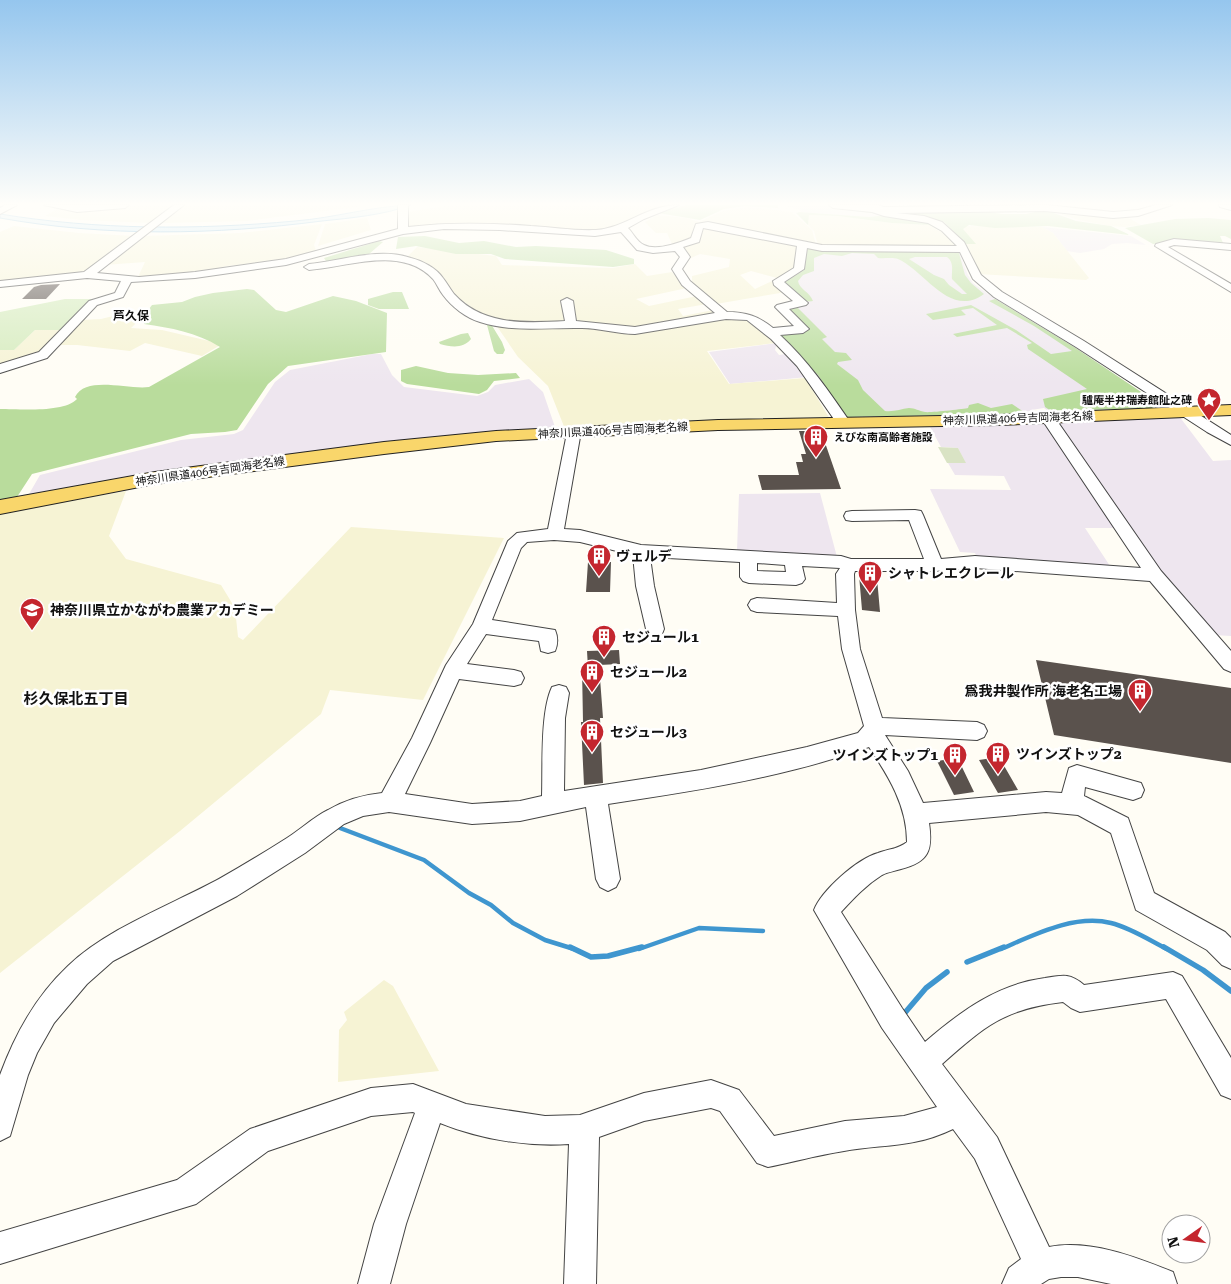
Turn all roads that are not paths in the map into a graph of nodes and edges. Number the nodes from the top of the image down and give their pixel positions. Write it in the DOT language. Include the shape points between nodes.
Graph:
graph roads {
  1 [pos="101,265"];
  2 [pos="263,265"];
  3 [pos="301,265"];
  4 [pos="321,265"];
  5 [pos="417,265"];
  6 [pos="680,265"];
  7 [pos="800,265"];
  8 [pos="970,265"];
  9 [pos="1191,265"];
  10 [pos="87,275"];
  11 [pos="127,280"];
  12 [pos="0,284"];
  13 [pos="1231,289"];
  14 [pos="567,300"];
  15 [pos="724,315"];
  16 [pos="571,324"];
  17 [pos="771,332"];
  18 [pos="0,369"];
  19 [pos="1231,410"];
  20 [pos="1183,412"];
  21 [pos="1048,418"];
  22 [pos="843,422"];
  23 [pos="573,431"];
  24 [pos="1231,442"];
  25 [pos="0,507"];
  26 [pos="852,516"];
  27 [pos="554,534"];
  28 [pos="641,551"];
  29 [pos="850,565"];
  30 [pos="935,565"];
  31 [pos="1155,575"];
  32 [pos="757,606"];
  33 [pos="846,610"];
  34 [pos="481,626"];
  35 [pos="655,629"];
  36 [pos="548,646"];
  37 [pos="1231,664"];
  38 [pos="453,670"];
  39 [pos="514,678"];
  40 [pos="559,693"];
  41 [pos="873,730"];
  42 [pos="977,731"];
  43 [pos="1133,790"];
  44 [pos="596,796"];
  45 [pos="389,802"];
  46 [pos="553,804"];
  47 [pos="1071,804"];
  48 [pos="915,814"];
  49 [pos="258,870"];
  50 [pos="608,879"];
  51 [pos="1231,956"];
  52 [pos="923,1062"];
  53 [pos="1231,1085"];
  54 [pos="432,1106"];
  55 [pos="958,1112"];
  56 [pos="0,1126"];
  57 [pos="584,1129"];
  58 [pos="583,1199"];
  59 [pos="0,1248"];
  60 [pos="1030,1274"];
  61 [pos="374,1284"];
  62 [pos="580,1284"];
  63 [pos="1161,1284"];
  1 -- 10 [label="street"];
  2 -- 11 [label="street"];
  3 -- 4 [label="street"];
  5 -- 16 [label="street" via="435,275 449,295 482,319 535,326"];
  6 -- 15 [label="street" via="677,269 682,278"];
  7 -- 17 [label="street" via="799,269 778,283 802,303 781,307 802,329"];
  8 -- 20 [label="street" via="974,275 1001,297 1079,343"];
  9 -- 13 [label="street"];
  10 -- 11 [label="street"];
  10 -- 12 [label="street"];
  11 -- 18 [label="street" via="119,295 93,303 43,355"];
  14 -- 16 [label="street"];
  15 -- 16 [label="street" via="637,331"];
  15 -- 17 [label="street" via="750,317"];
  17 -- 22 [label="street" via="813,376"];
  19 -- 20 [label="main road, 神奈川県道406号吉岡海老名線"];
  20 -- 21 [label="main road, 神奈川県道406号吉岡海老名線"];
  20 -- 24 [label="street"];
  21 -- 22 [label="main road, 神奈川県道406号吉岡海老名線"];
  21 -- 31 [label="street"];
  22 -- 23 [label="main road, 神奈川県道406号吉岡海老名線"];
  23 -- 25 [label="main road, 神奈川県道406号吉岡海老名線" via="496,436 230,467"];
  23 -- 27 [label="street" via="573,446"];
  26 -- 30 [label="street" via="915,515"];
  27 -- 28 [label="street" via="580,536"];
  27 -- 34 [label="street" via="523,537 514,545"];
  28 -- 29 [label="street" via="748,558 750,576 796,579 793,560"];
  28 -- 35 [label="street"];
  29 -- 30 [label="street"];
  29 -- 33 [label="street" via="845,574"];
  30 -- 31 [label="street" via="975,562"];
  31 -- 37 [label="street"];
  32 -- 33 [label="street"];
  33 -- 41 [label="street" via="851,649"];
  34 -- 36 [label="street" via="548,635"];
  34 -- 38 [label="street"];
  38 -- 39 [label="street"];
  38 -- 45 [label="street"];
  40 -- 46 [label="street" via="555,718"];
  41 -- 42 [label="street"];
  41 -- 44 [label="street" via="864,740 807,756 700,780"];
  41 -- 48 [label="street"];
  43 -- 47 [label="street" via="1077,775"];
  44 -- 46 [label="street"];
  44 -- 50 [label="street"];
  45 -- 46 [label="street" via="472,814 520,811"];
  45 -- 49 [label="street" via="362,806 336,817"];
  47 -- 48 [label="street" via="1046,802"];
  47 -- 51 [label="street" via="1081,805 1120,826 1145,901 1216,941"];
  48 -- 52 [label="street" via="919,847 909,856 878,864 826,910"];
  49 -- 56 [label="street" via="104,952 75,976 36,1024 19,1060"];
  52 -- 53 [label="street" via="969,1022 1024,995 1067,988 1080,1000 1173,985"];
  52 -- 55 [label="street"];
  54 -- 57 [label="street" via="466,1119 545,1131"];
  54 -- 59 [label="street" via="413,1098 371,1102 306,1122 260,1139 185,1193"];
  54 -- 61 [label="street" via="390,1224"];
  55 -- 57 [label="street" via="904,1131 844,1136 768,1152 729,1100 711,1094 644,1107"];
  55 -- 60 [label="street" via="986,1148 1005,1191"];
  57 -- 58 [label="street"];
  58 -- 62 [label="street"];
  60 -- 63 [label="street" via="1084,1260"];
}
